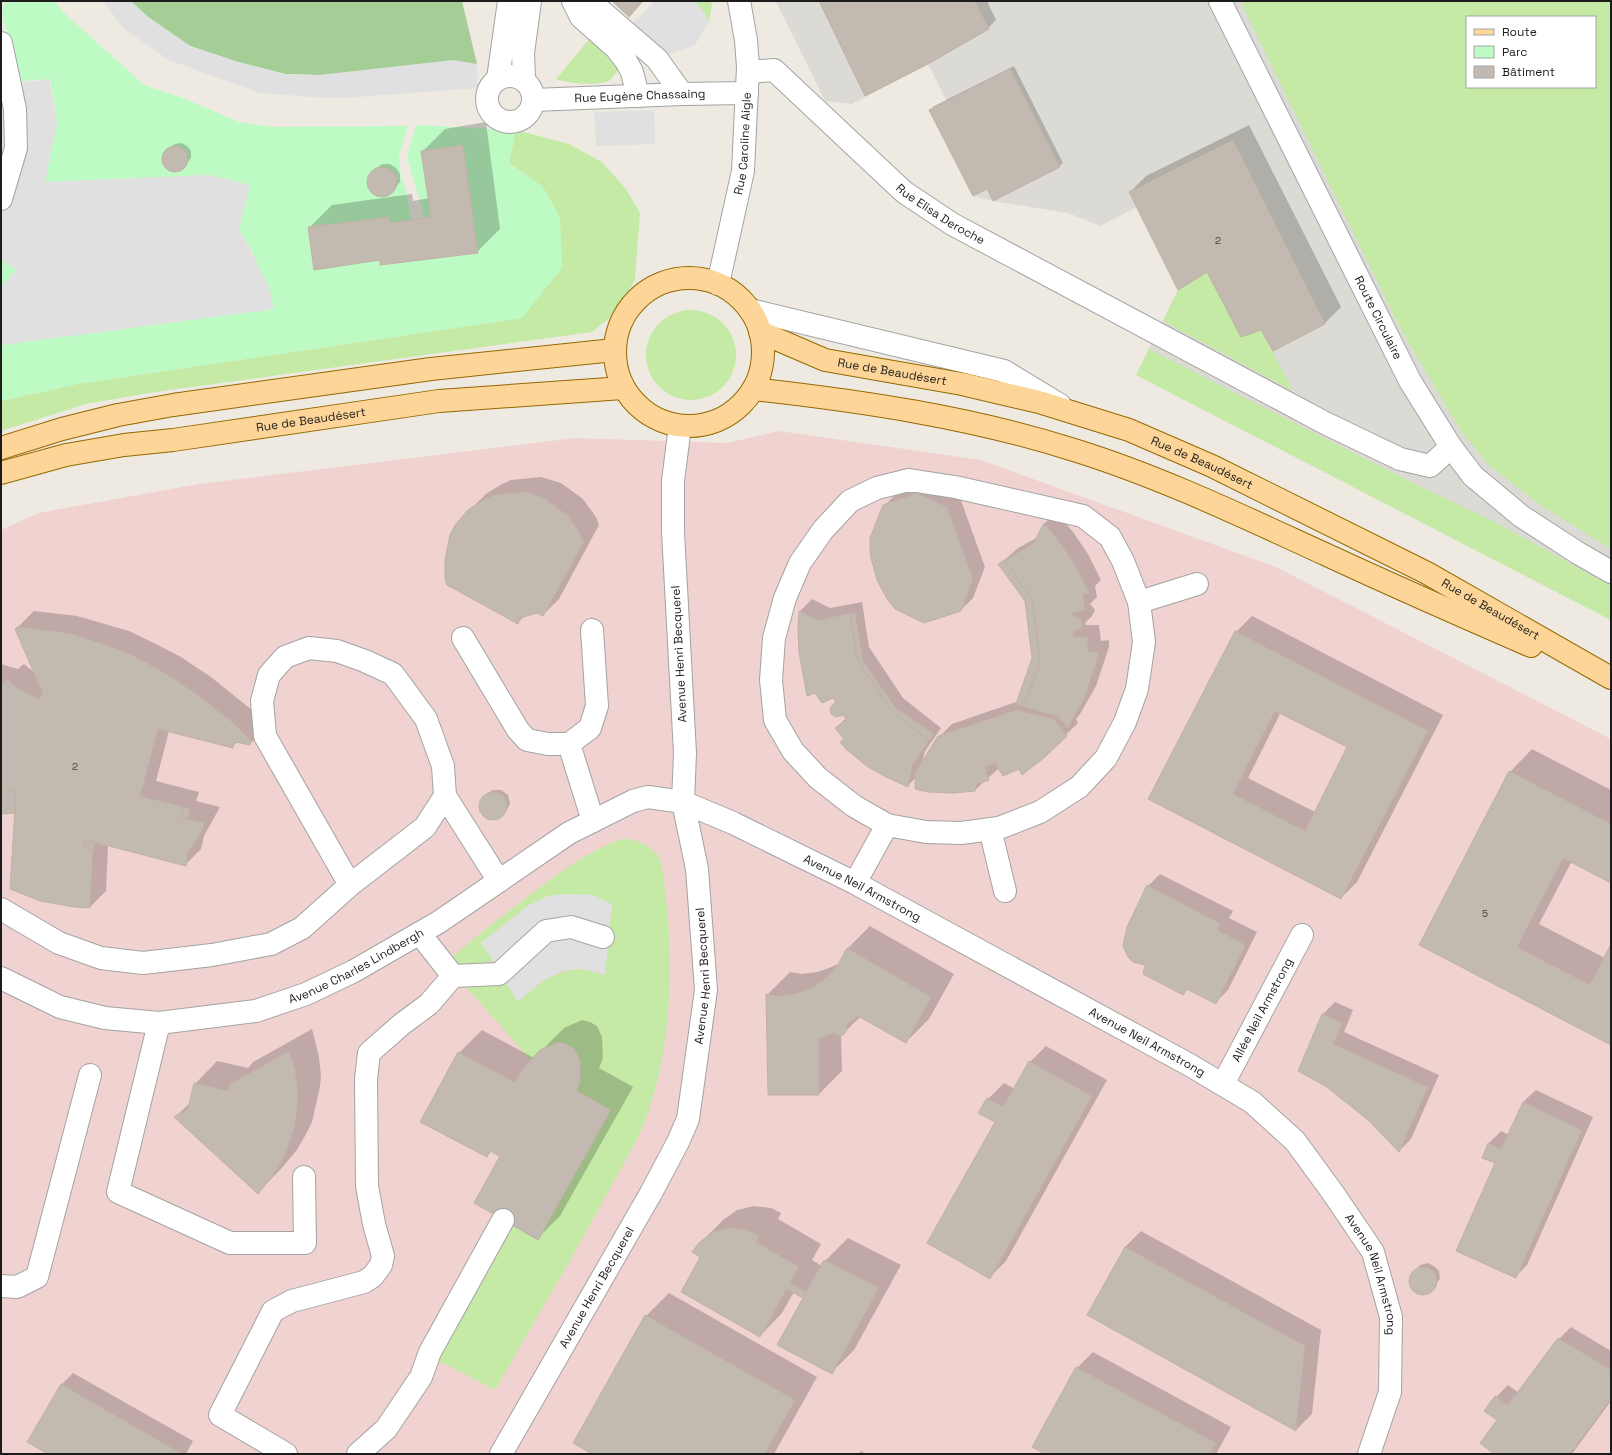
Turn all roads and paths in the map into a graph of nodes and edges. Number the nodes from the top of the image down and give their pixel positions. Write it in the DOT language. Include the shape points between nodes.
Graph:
graph roads {
  1 [pos="509,1"];
  2 [pos="530,1"];
  3 [pos="573,1"];
  4 [pos="587,1"];
  5 [pos="739,1"];
  6 [pos="1220,1"];
  7 [pos="1,42"];
  8 [pos="748,72"];
  9 [pos="498,79"];
  10 [pos="524,80"];
  11 [pos="747,93"];
  12 [pos="682,94"];
  13 [pos="638,96"];
  14 [pos="534,100"];
  15 [pos="1,199"];
  16 [pos="718,284"];
  17 [pos="750,310"];
  18 [pos="760,332"];
  19 [pos="614,350"];
  20 [pos="623,388"];
  21 [pos="753,389"];
  22 [pos="1073,413"];
  23 [pos="680,426"];
  24 [pos="1451,447"];
  25 [pos="1,448"];
  26 [pos="1,473"];
  27 [pos="1611,572"];
  28 [pos="1197,584"];
  29 [pos="1139,602"];
  30 [pos="592,630"];
  31 [pos="464,638"];
  32 [pos="1611,679"];
  33 [pos="569,744"];
  34 [pos="445,796"];
  35 [pos="683,802"];
  36 [pos="593,822"];
  37 [pos="888,826"];
  38 [pos="990,829"];
  39 [pos="499,881"];
  40 [pos="855,883"];
  41 [pos="350,886"];
  42 [pos="1005,891"];
  43 [pos="1,909"];
  44 [pos="420,934"];
  45 [pos="1302,936"];
  46 [pos="603,937"];
  47 [pos="453,976"];
  48 [pos="1,978"];
  49 [pos="159,1023"];
  50 [pos="90,1074"];
  51 [pos="1224,1084"];
  52 [pos="304,1177"];
  53 [pos="503,1220"];
  54 [pos="1,1286"];
  55 [pos="286,1454"];
  56 [pos="358,1454"];
  57 [pos="501,1454"];
  58 [pos="1369,1454"];
  1 -- 9 [label="street"];
  2 -- 10 [label="street" via="523,53"];
  3 -- 13 [label="street" via="581,17 616,48 626,61 632,72"];
  4 -- 12 [label="street" via="657,59"];
  5 -- 8 [label="street, Rue Caroline Aigle" via="746,40"];
  6 -- 24 [label="street, Route Circulaire" via="1410,381"];
  7 -- 15 [label="street" via="15,109 16,148"];
  8 -- 11 [label="street, Rue Caroline Aigle"];
  8 -- 24 [label="street, Rue Elisa Deroche" via="774,70 904,192 952,224 1157,334 1325,423 1400,459 1430,466"];
  9 -- 10 [label="street" via="507,75"];
  9 -- 14 [label="street" via="492,83 486,96 487,104 496,118 504,122 521,120 530,112"];
  10 -- 14 [label="street" via="530,85"];
  11 -- 12 [label="street, Rue Eugène Chassaing"];
  11 -- 16 [label="street, Rue Caroline Aigle" via="743,171"];
  12 -- 13 [label="street, Rue Eugène Chassaing"];
  13 -- 14 [label="street, Rue Eugène Chassaing"];
  16 -- 17 [label="main road" via="736,294"];
  16 -- 19 [label="main road" via="690,278 662,282 637,298 620,322"];
  17 -- 18 [label="main road"];
  17 -- 22 [label="street" via="1004,371"];
  18 -- 21 [label="main road" via="762,361"];
  18 -- 22 [label="main road, Rue de Beaudésert" via="825,360 962,384 1040,402"];
  19 -- 20 [label="main road" via="616,370"];
  19 -- 25 [label="main road" via="431,370 173,405 118,415"];
  20 -- 23 [label="main road" via="647,414"];
  20 -- 26 [label="main road, Rue de Beaudésert" via="439,401 173,440 124,444 66,455"];
  21 -- 23 [label="main road" via="734,411 708,424"];
  21 -- 32 [label="main road, Rue de Beaudésert" via="820,396 953,419 1021,434 1075,450 1126,468 1265,526 1417,597"];
  22 -- 32 [label="main road, Rue de Beaudésert" via="1129,430 1212,466 1427,573"];
  23 -- 35 [label="street, Avenue Henri Becquerel" via="673,481 673,532 685,753"];
  24 -- 27 [label="street, Route Circulaire" via="1473,476 1521,516"];
  28 -- 29 [label="street"];
  29 -- 37 [label="street" via="1110,536 1083,516 955,487 909,480 877,488 850,501 823,530 800,563 785,598 774,638 771,680 775,720 793,751 818,778 854,806"];
  29 -- 38 [label="street" via="1144,642 1137,689 1125,722 1106,758 1079,787 1040,812"];
  30 -- 33 [label="street" via="597,706 590,728"];
  31 -- 33 [label="street" via="518,730 527,740"];
  33 -- 36 [label="street"];
  34 -- 39 [label="street"];
  34 -- 41 [label="street" via="425,828"];
  34 -- 41 [label="street" via="443,766 426,719 393,674 337,651 309,648 285,657 269,675 262,701 265,736"];
  35 -- 36 [label="street, Avenue Charles Lindbergh" via="648,797 633,801"];
  35 -- 40 [label="street, Avenue Neil Armstrong" via="733,823"];
  35 -- 57 [label="street, Avenue Henri Becquerel" via="697,869 706,990 688,1119 651,1193"];
  36 -- 39 [label="street, Avenue Charles Lindbergh" via="569,833"];
  37 -- 38 [label="street" via="926,832 961,833"];
  37 -- 40 [label="street"];
  38 -- 42 [label="street"];
  39 -- 44 [label="street, Avenue Charles Lindbergh"];
  40 -- 51 [label="street, Avenue Neil Armstrong"];
  41 -- 43 [label="street" via="302,928 271,944 212,955 143,963 101,958 59,943"];
  44 -- 47 [label="street"];
  44 -- 49 [label="street, Avenue Charles Lindbergh" via="354,971 299,996 256,1011"];
  45 -- 51 [label="street, Allée Neil Armstrong"];
  46 -- 47 [label="street" via="571,927 546,931 499,974"];
  47 -- 55 [label="street" via="429,1004 369,1053 366,1079 367,1186 383,1256 382,1265 364,1282 292,1301 273,1311 220,1415"];
  48 -- 49 [label="street, Avenue Charles Lindbergh" via="60,1007 106,1018"];
  49 -- 52 [label="street" via="118,1192 230,1243 305,1244"];
  50 -- 54 [label="street" via="37,1277 17,1287"];
  51 -- 58 [label="street, Avenue Neil Armstrong" via="1252,1102 1295,1142 1373,1252 1391,1317 1390,1392"];
  53 -- 56 [label="street" via="430,1352 421,1377 386,1429"];
}
